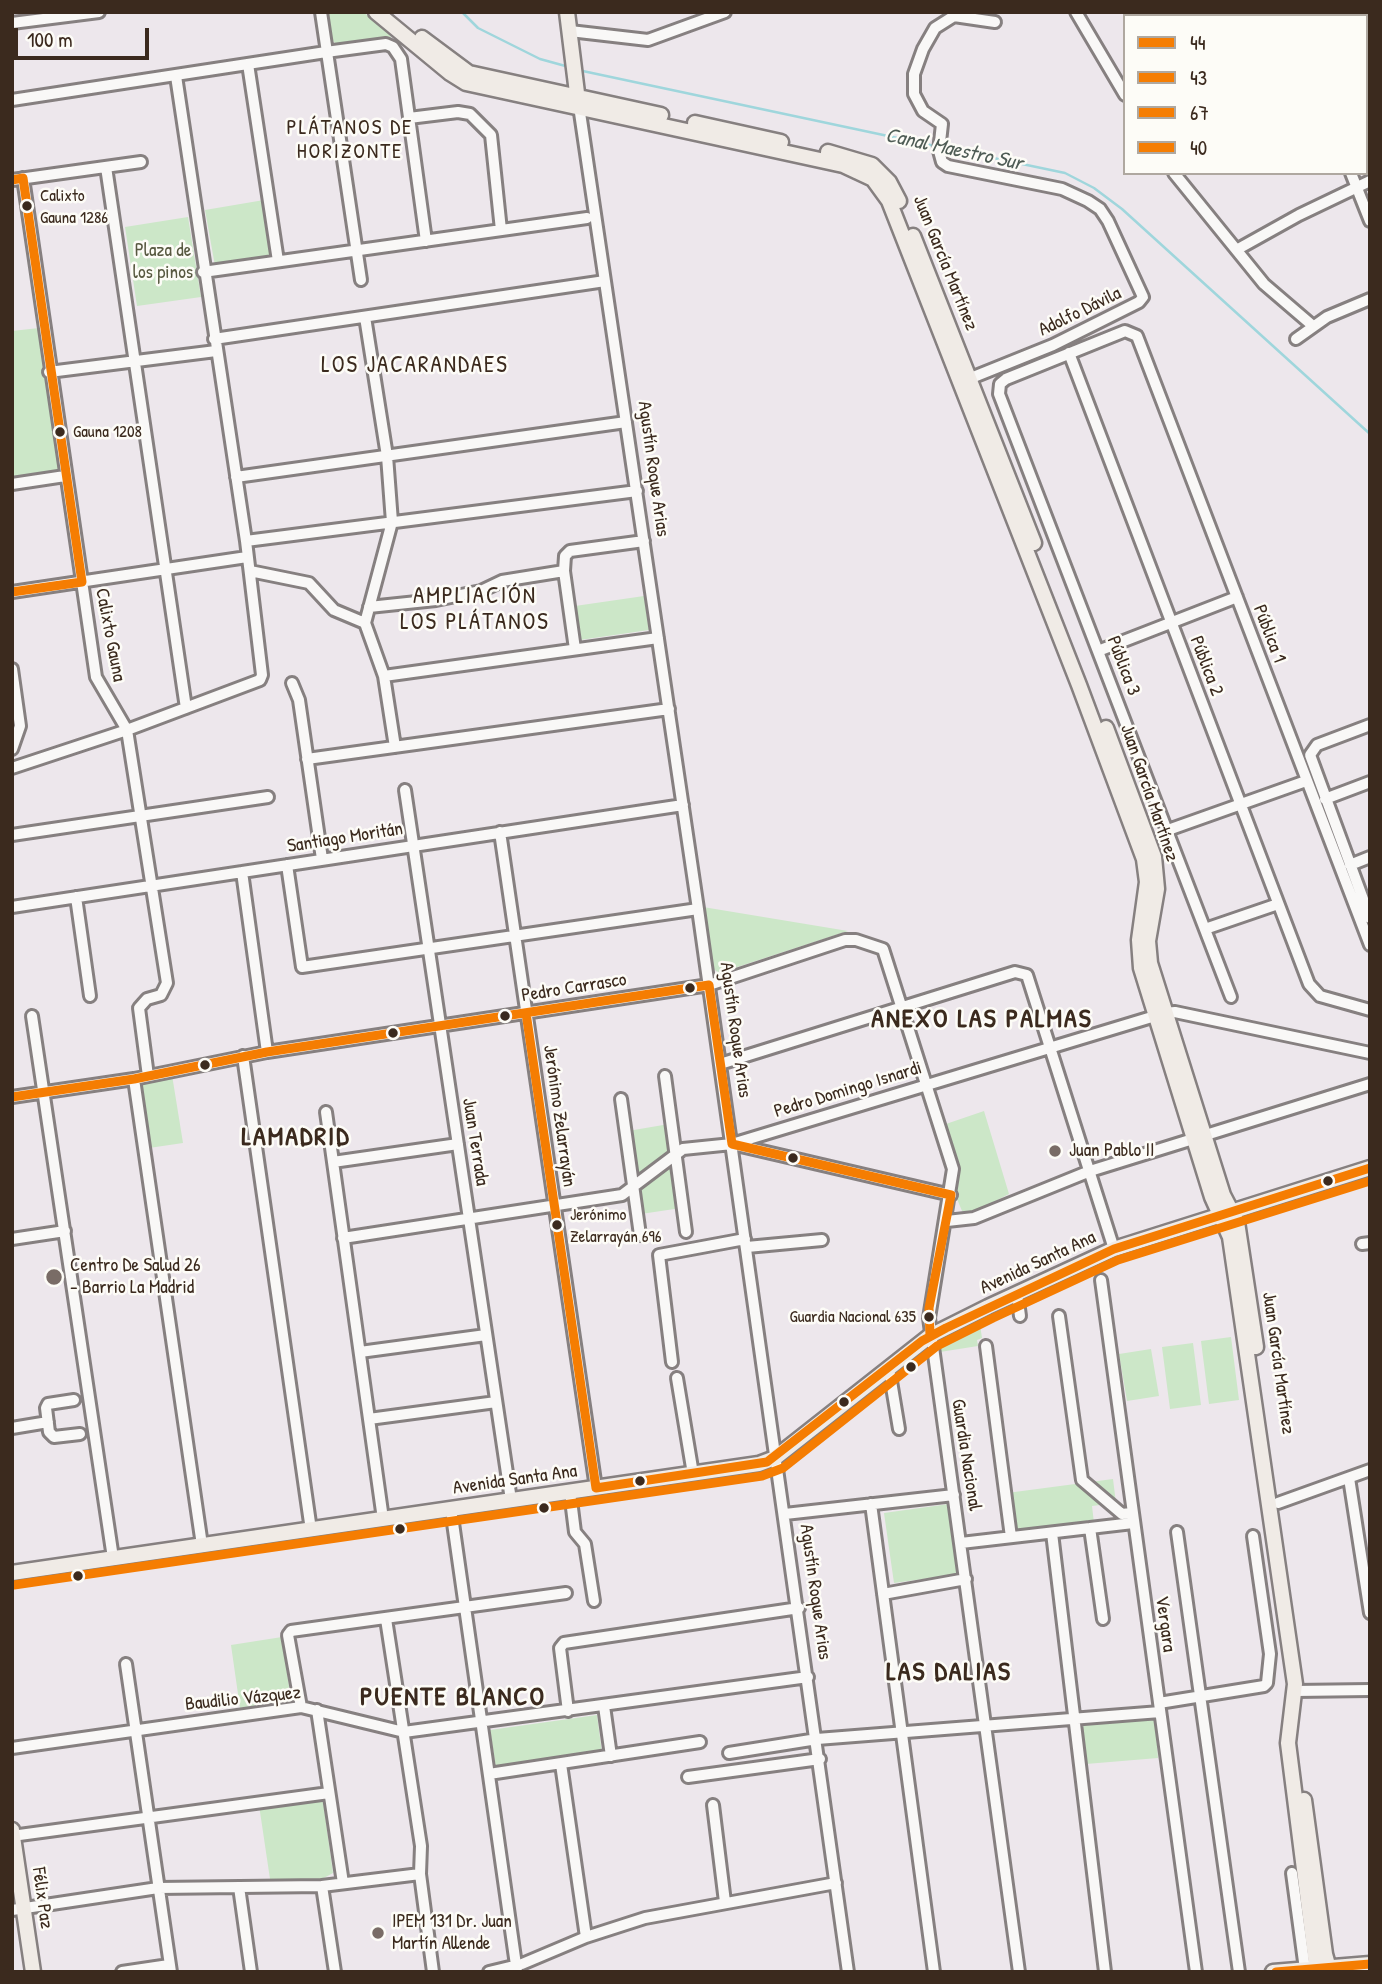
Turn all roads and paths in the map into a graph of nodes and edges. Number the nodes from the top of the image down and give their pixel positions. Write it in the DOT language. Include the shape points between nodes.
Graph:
graph roads {
  1 [pos="99,12"];
  2 [pos="321,12"];
  3 [pos="376,12"];
  4 [pos="391,12"];
  5 [pos="567,12"];
  6 [pos="725,12"];
  7 [pos="1076,12"];
  8 [pos="995,22"];
  9 [pos="12,23"];
  10 [pos="570,31"];
  11 [pos="326,52"];
  12 [pos="248,64"];
  13 [pos="176,76"];
  14 [pos="1123,92"];
  15 [pos="12,100"];
  16 [pos="578,101"];
  17 [pos="409,118"];
  18 [pos="141,162"];
  19 [pos="106,167"];
  20 [pos="1176,175"];
  21 [pos="1352,175"];
  22 [pos="18,179"];
  23 [pos="1370,181"];
  24 [pos="1356,186"];
  25 [pos="587,218"];
  26 [pos="1370,221"];
  27 [pos="501,230"];
  28 [pos="426,241"];
  29 [pos="1238,249"];
  30 [pos="356,250"];
  31 [pos="278,261"];
  32 [pos="203,272"];
  33 [pos="361,280"];
  34 [pos="605,281"];
  35 [pos="1370,299"];
  36 [pos="365,317"];
  37 [pos="1312,326"];
  38 [pos="1296,339"];
  39 [pos="215,345"];
  40 [pos="1069,353"];
  41 [pos="135,361"];
  42 [pos="49,372"];
  43 [pos="971,378"];
  44 [pos="626,422"];
  45 [pos="387,456"];
  46 [pos="65,476"];
  47 [pos="236,477"];
  48 [pos="12,484"];
  49 [pos="637,491"];
  50 [pos="392,522"];
  51 [pos="246,541"];
  52 [pos="644,541"];
  53 [pos="247,557"];
  54 [pos="167,569"];
  55 [pos="250,571"];
  56 [pos="564,571"];
  57 [pos="82,582"];
  58 [pos="12,592"];
  59 [pos="1237,597"];
  60 [pos="369,607"];
  61 [pos="365,623"];
  62 [pos="1171,623"];
  63 [pos="658,638"];
  64 [pos="575,649"];
  65 [pos="1098,651"];
  66 [pos="12,669"];
  67 [pos="383,676"];
  68 [pos="292,684"];
  69 [pos="186,708"];
  70 [pos="668,709"];
  71 [pos="1370,725"];
  72 [pos="127,730"];
  73 [pos="395,747"];
  74 [pos="12,749"];
  75 [pos="307,759"];
  76 [pos="12,768"];
  77 [pos="1306,780"];
  78 [pos="1370,782"];
  79 [pos="405,790"];
  80 [pos="268,797"];
  81 [pos="1325,799"];
  82 [pos="1240,804"];
  83 [pos="683,805"];
  84 [pos="143,815"];
  85 [pos="1168,830"];
  86 [pos="500,832"];
  87 [pos="12,835"];
  88 [pos="412,844"];
  89 [pos="1370,857"];
  90 [pos="322,859"];
  91 [pos="287,865"];
  92 [pos="1350,865"];
  93 [pos="242,872"];
  94 [pos="153,885"];
  95 [pos="76,897"];
  96 [pos="1278,904"];
  97 [pos="12,907"];
  98 [pos="698,909"];
  99 [pos="1370,918"];
  100 [pos="1205,929"];
  101 [pos="515,935"];
  102 [pos="1370,945"];
  103 [pos="428,947"];
  104 [pos="886,952"];
  105 [pos="709,985"];
  106 [pos="90,996"];
  107 [pos="1231,997"];
  108 [pos="904,1007"];
  109 [pos="1370,1010"];
  110 [pos="526,1013"];
  111 [pos="1160,1014"];
  112 [pos="32,1016"];
  113 [pos="440,1026"];
  114 [pos="1051,1047"];
  115 [pos="267,1052"];
  116 [pos="1370,1053"];
  117 [pos="243,1056"];
  118 [pos="720,1064"];
  119 [pos="148,1076"];
  120 [pos="665,1076"];
  121 [pos="134,1079"];
  122 [pos="928,1084"];
  123 [pos="1370,1084"];
  124 [pos="44,1093"];
  125 [pos="12,1097"];
  126 [pos="621,1099"];
  127 [pos="326,1112"];
  128 [pos="1199,1136"];
  129 [pos="458,1144"];
  130 [pos="732,1144"];
  131 [pos="676,1152"];
  132 [pos="333,1162"];
  133 [pos="1370,1168"];
  134 [pos="1090,1171"];
  135 [pos="633,1187"];
  136 [pos="951,1195"];
  137 [pos="554,1205"];
  138 [pos="1226,1213"];
  139 [pos="469,1218"];
  140 [pos="947,1221"];
  141 [pos="65,1231"];
  142 [pos="686,1231"];
  143 [pos="640,1235"];
  144 [pos="343,1238"];
  145 [pos="12,1239"];
  146 [pos="822,1240"];
  147 [pos="746,1243"];
  148 [pos="1114,1249"];
  149 [pos="1101,1280"];
  150 [pos="1017,1294"];
  151 [pos="1020,1316"];
  152 [pos="1059,1316"];
  153 [pos="486,1335"];
  154 [pos="930,1336"];
  155 [pos="986,1346"];
  156 [pos="360,1352"];
  157 [pos="673,1362"];
  158 [pos="889,1369"];
  159 [pos="677,1378"];
  160 [pos="74,1400"];
  161 [pos="496,1402"];
  162 [pos="369,1419"];
  163 [pos="48,1422"];
  164 [pos="12,1427"];
  165 [pos="899,1429"];
  166 [pos="80,1434"];
  167 [pos="775,1458"];
  168 [pos="1370,1471"];
  169 [pos="693,1474"];
  170 [pos="1349,1478"];
  171 [pos="596,1488"];
  172 [pos="570,1492"];
  173 [pos="954,1494"];
  174 [pos="511,1500"];
  175 [pos="1278,1503"];
  176 [pos="871,1504"];
  177 [pos="451,1509"];
  178 [pos="785,1514"];
  179 [pos="1132,1518"];
  180 [pos="383,1519"];
  181 [pos="1090,1528"];
  182 [pos="311,1530"];
  183 [pos="1177,1532"];
  184 [pos="1052,1533"];
  185 [pos="1253,1536"];
  186 [pos="1011,1537"];
  187 [pos="961,1543"];
  188 [pos="202,1545"];
  189 [pos="113,1558"];
  190 [pos="12,1573"];
  191 [pos="966,1580"];
  192 [pos="566,1593"];
  193 [pos="883,1594"];
  194 [pos="594,1601"];
  195 [pos="464,1607"];
  196 [pos="799,1608"];
  197 [pos="1370,1613"];
  198 [pos="386,1619"];
  199 [pos="1103,1619"];
  200 [pos="126,1664"];
  201 [pos="808,1677"];
  202 [pos="1299,1690"];
  203 [pos="1370,1690"];
  204 [pos="1200,1695"];
  205 [pos="604,1706"];
  206 [pos="301,1707"];
  207 [pos="1159,1707"];
  208 [pos="317,1710"];
  209 [pos="568,1711"];
  210 [pos="1075,1719"];
  211 [pos="482,1723"];
  212 [pos="987,1728"];
  213 [pos="135,1730"];
  214 [pos="404,1732"];
  215 [pos="901,1733"];
  216 [pos="817,1739"];
  217 [pos="700,1742"];
  218 [pos="12,1748"];
  219 [pos="729,1752"];
  220 [pos="611,1756"];
  221 [pos="820,1759"];
  222 [pos="561,1764"];
  223 [pos="489,1774"];
  224 [pos="688,1777"];
  225 [pos="329,1793"];
  226 [pos="713,1805"];
  227 [pos="148,1818"];
  228 [pos="13,1834"];
  229 [pos="1292,1873"];
  230 [pos="420,1874"];
  231 [pos="343,1883"];
  232 [pos="835,1884"];
  233 [pos="322,1886"];
  234 [pos="239,1887"];
  235 [pos="159,1888"];
  236 [pos="725,1902"];
  237 [pos="18,1909"];
  238 [pos="586,1937"];
  239 [pos="1370,1964"];
  240 [pos="170,1968"];
  241 [pos="517,1969"];
  242 [pos="1319,1970"];
  243 [pos="33,1972"];
  244 [pos="122,1972"];
  245 [pos="251,1972"];
  246 [pos="335,1972"];
  247 [pos="433,1972"];
  248 [pos="489,1972"];
  249 [pos="848,1972"];
  250 [pos="934,1972"];
  251 [pos="1018,1972"];
  252 [pos="1105,1972"];
  253 [pos="1196,1972"];
  254 [pos="1239,1972"];
  255 [pos="1273,1972"];
  1 -- 9 [label="street"];
  2 -- 11 [label="street"];
  3 -- 16 [label="main road" via="458,80"];
  4 -- 16 [label="main road" via="469,73"];
  5 -- 10 [label="main road"];
  6 -- 10 [label="street" via="648,40"];
  7 -- 14 [label="street"];
  8 -- 43 [label="street, Adolfo Dávila" via="954,16 935,29 923,50 914,74 914,94 923,111 942,124 942,162 1062,189 1100,209 1143,297 1053,345"];
  10 -- 16 [label="main road"];
  11 -- 12 [label="street"];
  11 -- 17 [label="street" via="386,44 393,47 401,59"];
  11 -- 30 [label="street"];
  12 -- 13 [label="street"];
  12 -- 31 [label="street"];
  13 -- 15 [label="street"];
  13 -- 32 [label="street"];
  16 -- 34 [label="street, Agustín Roque Arias"];
  16 -- 43 [label="main road, Juan García Martínez" via="847,156 879,170 896,195"];
  16 -- 111 [label="main road, Juan García Martínez" via="843,165 866,174 884,193 1140,846 1147,883 1139,956"];
  17 -- 27 [label="street" via="470,114 491,135"];
  17 -- 28 [label="street"];
  18 -- 19 [label="street"];
  19 -- 22 [label="street"];
  19 -- 41 [label="street"];
  20 -- 29 [label="street"];
  21 -- 24 [label="street"];
  22 -- 42 [label="street, Calixto Gauna"];
  23 -- 24 [label="street"];
  24 -- 26 [label="street"];
  24 -- 29 [label="street"];
  25 -- 27 [label="street"];
  27 -- 28 [label="street"];
  28 -- 30 [label="street"];
  29 -- 37 [label="street" via="1272,293"];
  30 -- 31 [label="street"];
  30 -- 33 [label="street"];
  31 -- 32 [label="street"];
  32 -- 39 [label="street"];
  34 -- 36 [label="street"];
  34 -- 44 [label="street, Agustín Roque Arias"];
  35 -- 37 [label="street"];
  36 -- 39 [label="street"];
  36 -- 45 [label="street"];
  37 -- 38 [label="street"];
  39 -- 41 [label="street"];
  39 -- 47 [label="street"];
  40 -- 59 [label="street, Pública 1" via="1125,331 1137,336"];
  40 -- 62 [label="street, Pública 2"];
  40 -- 65 [label="street, Pública 3" via="1006,379 998,387"];
  41 -- 42 [label="street"];
  41 -- 54 [label="street"];
  42 -- 46 [label="street, Calixto Gauna"];
  43 -- 111 [label="main road, Juan García Martínez" via="1154,857 1157,889 1148,953"];
  44 -- 45 [label="street"];
  44 -- 49 [label="street, Agustín Roque Arias"];
  45 -- 47 [label="street"];
  45 -- 50 [label="street"];
  46 -- 48 [label="street"];
  46 -- 57 [label="street, Calixto Gauna"];
  47 -- 51 [label="street"];
  49 -- 50 [label="street"];
  49 -- 52 [label="street, Agustín Roque Arias"];
  50 -- 51 [label="street"];
  50 -- 60 [label="street"];
  51 -- 53 [label="street"];
  52 -- 56 [label="street" via="570,551"];
  52 -- 63 [label="street, Agustín Roque Arias"];
  53 -- 54 [label="street"];
  53 -- 55 [label="street"];
  54 -- 57 [label="street"];
  54 -- 69 [label="street"];
  55 -- 61 [label="street" via="309,583 334,610"];
  55 -- 69 [label="street" via="264,669 260,680"];
  56 -- 60 [label="street" via="502,581 488,589 436,600"];
  56 -- 64 [label="street"];
  57 -- 58 [label="street"];
  57 -- 72 [label="street, Calixto Gauna" via="96,677"];
  59 -- 62 [label="street"];
  59 -- 77 [label="street, Pública 1"];
  60 -- 61 [label="street"];
  61 -- 67 [label="street"];
  62 -- 65 [label="street"];
  62 -- 82 [label="street, Pública 2"];
  63 -- 64 [label="street"];
  63 -- 70 [label="street, Agustín Roque Arias"];
  64 -- 67 [label="street"];
  65 -- 85 [label="street, Pública 3"];
  66 -- 74 [label="street" via="20,726"];
  67 -- 73 [label="street"];
  68 -- 75 [label="street" via="299,700"];
  69 -- 72 [label="street"];
  70 -- 73 [label="street"];
  70 -- 83 [label="street, Agustín Roque Arias"];
  71 -- 81 [label="street" via="1317,745 1310,755"];
  72 -- 76 [label="street"];
  72 -- 84 [label="street, Calixto Gauna"];
  73 -- 75 [label="street"];
  75 -- 90 [label="street"];
  77 -- 82 [label="street"];
  77 -- 102 [label="street, Pública 1"];
  78 -- 81 [label="street"];
  79 -- 88 [label="street, Juan Terrada"];
  80 -- 84 [label="street"];
  81 -- 92 [label="street"];
  82 -- 85 [label="street"];
  82 -- 96 [label="street, Pública 2"];
  83 -- 86 [label="street, Santiago Moritán"];
  83 -- 98 [label="street, Agustín Roque Arias"];
  84 -- 87 [label="street"];
  84 -- 94 [label="street, Calixto Gauna"];
  85 -- 100 [label="street, Pública 3"];
  86 -- 88 [label="street, Santiago Moritán"];
  86 -- 101 [label="street, Jerónimo Zelarrayán"];
  88 -- 90 [label="street, Santiago Moritán"];
  88 -- 103 [label="street, Juan Terrada"];
  89 -- 92 [label="street"];
  90 -- 91 [label="street, Santiago Moritán"];
  91 -- 93 [label="street, Santiago Moritán"];
  91 -- 103 [label="street" via="302,967"];
  92 -- 99 [label="street"];
  93 -- 94 [label="street, Santiago Moritán"];
  93 -- 115 [label="street"];
  94 -- 95 [label="street, Santiago Moritán"];
  94 -- 119 [label="street, Calixto Gauna" via="167,983 161,995 147,999 139,1008"];
  95 -- 97 [label="street, Santiago Moritán"];
  95 -- 106 [label="street"];
  96 -- 100 [label="street"];
  96 -- 109 [label="street, Pública 2" via="1313,991"];
  98 -- 101 [label="street"];
  98 -- 105 [label="street, Agustín Roque Arias"];
  100 -- 107 [label="street, Pública 3"];
  101 -- 103 [label="street"];
  101 -- 110 [label="street, Jerónimo Zelarrayán"];
  103 -- 113 [label="street, Juan Terrada"];
  104 -- 105 [label="street, Pedro Carrasco" via="845,940"];
  104 -- 108 [label="street, Guardia Nacional"];
  105 -- 110 [label="street, Pedro Carrasco"];
  105 -- 118 [label="street, Agustín Roque Arias"];
  108 -- 114 [label="street" via="1015,972 1027,975"];
  108 -- 118 [label="street"];
  108 -- 122 [label="street, Guardia Nacional"];
  110 -- 113 [label="street, Pedro Carrasco"];
  110 -- 137 [label="street, Jerónimo Zelarrayán"];
  111 -- 114 [label="street, Pedro Domingo Isnardi"];
  111 -- 116 [label="street, Pedro Domingo Isnardi" via="1175,1012"];
  111 -- 128 [label="main road, Juan García Martínez"];
  112 -- 124 [label="street"];
  113 -- 115 [label="street, Pedro Carrasco"];
  113 -- 129 [label="street, Juan Terrada"];
  114 -- 122 [label="street, Pedro Domingo Isnardi"];
  114 -- 134 [label="street"];
  115 -- 117 [label="street, Pedro Carrasco"];
  117 -- 119 [label="street, Pedro Carrasco"];
  117 -- 182 [label="street"];
  118 -- 130 [label="street, Agustín Roque Arias"];
  119 -- 121 [label="street, Pedro Carrasco"];
  120 -- 131 [label="street"];
  121 -- 124 [label="street, Pedro Carrasco"];
  121 -- 188 [label="street"];
  122 -- 130 [label="street, Pedro Domingo Isnardi"];
  122 -- 136 [label="street, Guardia Nacional" via="953,1169"];
  123 -- 128 [label="street"];
  124 -- 125 [label="street, Pedro Carrasco"];
  124 -- 141 [label="street"];
  126 -- 135 [label="street"];
  127 -- 132 [label="street"];
  128 -- 134 [label="street"];
  128 -- 138 [label="main road, Juan García Martínez"];
  129 -- 132 [label="street"];
  129 -- 139 [label="street, Juan Terrada"];
  130 -- 131 [label="street, Pedro Domingo Isnardi"];
  130 -- 136 [label="street"];
  130 -- 147 [label="street, Agustín Roque Arias"];
  131 -- 135 [label="street"];
  131 -- 142 [label="street"];
  132 -- 144 [label="street"];
  133 -- 138 [label="main road, Avenida Santa Ana"];
  134 -- 140 [label="street" via="974,1218"];
  134 -- 148 [label="street"];
  135 -- 137 [label="street" via="622,1195"];
  135 -- 143 [label="street"];
  136 -- 140 [label="street, Guardia Nacional"];
  137 -- 139 [label="street"];
  137 -- 171 [label="street, Jerónimo Zelarrayán"];
  138 -- 148 [label="main road, Avenida Santa Ana"];
  138 -- 175 [label="main road, Juan García Martínez" via="1239,1228"];
  138 -- 202 [label="main road, Juan García Martínez"];
  139 -- 144 [label="street"];
  139 -- 153 [label="street, Juan Terrada"];
  140 -- 154 [label="street, Guardia Nacional" via="929,1308"];
  141 -- 145 [label="street"];
  141 -- 189 [label="street"];
  144 -- 156 [label="street"];
  146 -- 147 [label="street"];
  147 -- 157 [label="street" via="659,1255"];
  147 -- 167 [label="street, Agustín Roque Arias"];
  148 -- 150 [label="main road, Avenida Santa Ana"];
  149 -- 179 [label="street, Vergara"];
  150 -- 151 [label="street"];
  150 -- 154 [label="main road, Avenida Santa Ana"];
  152 -- 179 [label="street" via="1082,1480"];
  153 -- 156 [label="street"];
  153 -- 161 [label="street, Juan Terrada"];
  154 -- 158 [label="main road, Avenida Santa Ana"];
  154 -- 173 [label="street, Guardia Nacional"];
  155 -- 186 [label="street"];
  156 -- 162 [label="street"];
  158 -- 165 [label="street"];
  158 -- 167 [label="main road, Avenida Santa Ana"];
  159 -- 169 [label="street"];
  160 -- 163 [label="street" via="48,1404"];
  161 -- 162 [label="street"];
  161 -- 174 [label="street, Juan Terrada"];
  162 -- 180 [label="street"];
  163 -- 164 [label="street"];
  163 -- 166 [label="street" via="54,1437"];
  167 -- 169 [label="main road, Avenida Santa Ana"];
  167 -- 178 [label="street, Agustín Roque Arias"];
  168 -- 170 [label="street"];
  169 -- 171 [label="main road, Avenida Santa Ana"];
  170 -- 175 [label="street"];
  170 -- 197 [label="street"];
  171 -- 172 [label="main road, Avenida Santa Ana"];
  172 -- 174 [label="main road, Avenida Santa Ana"];
  172 -- 194 [label="street" via="575,1532 586,1544"];
  173 -- 176 [label="street"];
  173 -- 187 [label="street, Guardia Nacional"];
  174 -- 177 [label="main road, Avenida Santa Ana"];
  175 -- 202 [label="main road, Juan García Martínez"];
  176 -- 178 [label="street"];
  176 -- 193 [label="street"];
  177 -- 180 [label="main road, Avenida Santa Ana"];
  177 -- 195 [label="street"];
  178 -- 196 [label="street, Agustín Roque Arias"];
  179 -- 181 [label="street"];
  179 -- 207 [label="street, Vergara"];
  180 -- 182 [label="main road, Avenida Santa Ana"];
  181 -- 184 [label="street"];
  181 -- 199 [label="street"];
  182 -- 188 [label="main road, Avenida Santa Ana"];
  183 -- 204 [label="street"];
  184 -- 186 [label="street"];
  184 -- 210 [label="street"];
  185 -- 204 [label="street" via="1270,1654 1267,1683"];
  186 -- 187 [label="street"];
  187 -- 191 [label="street, Guardia Nacional"];
  188 -- 189 [label="main road, Avenida Santa Ana"];
  189 -- 190 [label="main road, Avenida Santa Ana"];
  191 -- 193 [label="street"];
  191 -- 212 [label="street, Guardia Nacional"];
  192 -- 195 [label="street"];
  193 -- 215 [label="street"];
  195 -- 198 [label="street"];
  195 -- 211 [label="street"];
  196 -- 201 [label="street, Agustín Roque Arias"];
  196 -- 209 [label="street" via="568,1642 560,1648"];
  198 -- 206 [label="street" via="291,1631"];
  198 -- 214 [label="street"];
  200 -- 213 [label="street"];
  201 -- 205 [label="street, Baudilio Vázquez"];
  201 -- 216 [label="street, Agustín Roque Arias"];
  202 -- 203 [label="street"];
  202 -- 242 [label="main road, Juan García Martínez" via="1298,1750"];
  204 -- 207 [label="street"];
  204 -- 254 [label="street"];
  205 -- 209 [label="street, Baudilio Vázquez"];
  205 -- 220 [label="street"];
  206 -- 208 [label="street, Baudilio Vázquez"];
  206 -- 213 [label="street, Baudilio Vázquez"];
  207 -- 210 [label="street"];
  207 -- 253 [label="street, Vergara"];
  208 -- 214 [label="street, Baudilio Vázquez"];
  208 -- 225 [label="street"];
  209 -- 211 [label="street, Baudilio Vázquez"];
  210 -- 212 [label="street"];
  210 -- 252 [label="street"];
  211 -- 214 [label="street, Baudilio Vázquez"];
  211 -- 223 [label="street"];
  212 -- 215 [label="street"];
  212 -- 251 [label="street, Guardia Nacional"];
  213 -- 218 [label="street, Baudilio Vázquez"];
  213 -- 227 [label="street"];
  214 -- 230 [label="street" via="421,1846"];
  215 -- 216 [label="street"];
  215 -- 250 [label="street"];
  216 -- 219 [label="street"];
  216 -- 221 [label="street, Agustín Roque Arias"];
  217 -- 220 [label="street"];
  220 -- 222 [label="street"];
  221 -- 224 [label="street"];
  221 -- 232 [label="street, Agustín Roque Arias"];
  222 -- 223 [label="street"];
  222 -- 238 [label="street"];
  223 -- 241 [label="street"];
  225 -- 227 [label="street"];
  225 -- 231 [label="street"];
  226 -- 236 [label="street"];
  227 -- 228 [label="street"];
  227 -- 235 [label="street"];
  228 -- 237 [label="main road, Félix Paz"];
  229 -- 242 [label="street"];
  230 -- 231 [label="street"];
  230 -- 247 [label="street"];
  231 -- 233 [label="street"];
  232 -- 236 [label="street"];
  232 -- 249 [label="street, Agustín Roque Arias"];
  233 -- 234 [label="street"];
  233 -- 246 [label="street"];
  234 -- 235 [label="street"];
  234 -- 245 [label="street"];
  235 -- 237 [label="street"];
  235 -- 240 [label="street"];
  236 -- 238 [label="street" via="645,1918"];
  237 -- 243 [label="main road, Félix Paz"];
  238 -- 241 [label="street"];
  239 -- 242 [label="main road"];
  240 -- 244 [label="street"];
  241 -- 248 [label="street"];
  242 -- 255 [label="main road"];
}
